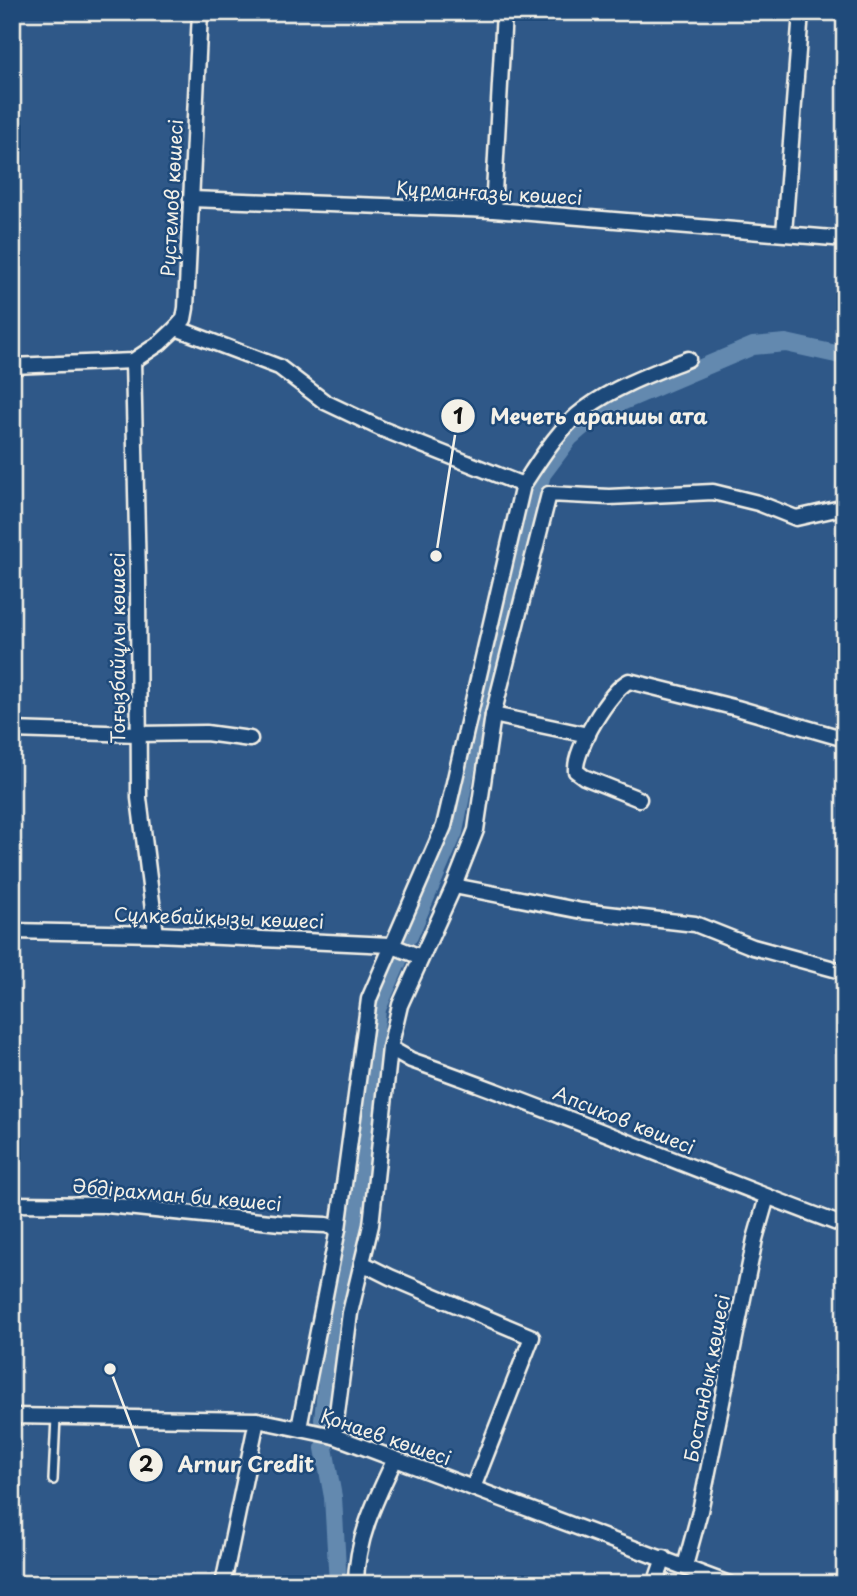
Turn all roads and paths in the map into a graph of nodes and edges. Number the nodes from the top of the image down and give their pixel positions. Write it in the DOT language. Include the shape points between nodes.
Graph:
graph roads {
  1 [pos="200,12"];
  2 [pos="504,12"];
  3 [pos="801,12"];
  4 [pos="191,199"];
  5 [pos="493,210"];
  6 [pos="784,233"];
  7 [pos="845,239"];
  8 [pos="176,328"];
  9 [pos="688,359"];
  10 [pos="133,361"];
  11 [pos="12,366"];
  12 [pos="523,485"];
  13 [pos="845,507"];
  14 [pos="493,715"];
  15 [pos="12,730"];
  16 [pos="137,734"];
  17 [pos="588,735"];
  18 [pos="250,739"];
  19 [pos="845,739"];
  20 [pos="639,799"];
  21 [pos="454,886"];
  22 [pos="12,931"];
  23 [pos="156,934"];
  24 [pos="390,945"];
  25 [pos="421,957"];
  26 [pos="845,972"];
  27 [pos="390,1048"];
  28 [pos="767,1198"];
  29 [pos="12,1204"];
  30 [pos="845,1226"];
  31 [pos="338,1228"];
  32 [pos="362,1263"];
  33 [pos="12,1416"];
  34 [pos="57,1416"];
  35 [pos="257,1420"];
  36 [pos="299,1428"];
  37 [pos="334,1436"];
  38 [pos="395,1458"];
  39 [pos="53,1480"];
  40 [pos="473,1488"];
  41 [pos="664,1558"];
  42 [pos="685,1566"];
  43 [pos="223,1584"];
  44 [pos="356,1584"];
  45 [pos="655,1584"];
  46 [pos="729,1584"];
  1 -- 4 [label="street, Рүстемов көшесі"];
  2 -- 5 [label="street"];
  3 -- 6 [label="street"];
  4 -- 5 [label="street, Құрманғазы көшесі"];
  4 -- 8 [label="street, Рүстемов көшесі" via="187,308"];
  5 -- 6 [label="street, Құрманғазы көшесі"];
  6 -- 7 [label="street, Құрманғазы көшесі"];
  8 -- 10 [label="street"];
  8 -- 12 [label="street" via="279,367 325,402 382,429"];
  9 -- 12 [label="street" via="634,381 584,410 556,437"];
  10 -- 11 [label="street"];
  10 -- 16 [label="street, Тоғызбайұлы көшесі"];
  12 -- 24 [label="street" via="443,826"];
  13 -- 14 [label="street" via="796,518 713,492 610,498 549,494"];
  14 -- 17 [label="street"];
  14 -- 21 [label="street" via="476,830"];
  15 -- 16 [label="street"];
  16 -- 18 [label="street" via="206,733"];
  16 -- 23 [label="street, Тоғызбайұлы көшесі" via="139,798"];
  17 -- 19 [label="street" via="619,688 633,681"];
  17 -- 20 [label="street" via="576,756 576,771"];
  21 -- 25 [label="street"];
  21 -- 26 [label="street" via="582,911 695,924 764,951"];
  22 -- 23 [label="street, Сұлкебайқызы көшесі"];
  23 -- 24 [label="street, Сұлкебайқызы көшесі"];
  24 -- 25 [label="street, Сұлкебайқызы көшесі"];
  24 -- 31 [label="street" via="369,999"];
  25 -- 27 [label="street" via="400,1005"];
  27 -- 28 [label="street, Апсиков көшесі"];
  27 -- 32 [label="street" via="371,1225"];
  28 -- 30 [label="street, Апсиков көшесі"];
  28 -- 42 [label="street, Бостандық көшесі"];
  29 -- 31 [label="street, Әбдірахман би көшесі" via="107,1205"];
  31 -- 36 [label="street"];
  32 -- 37 [label="street" via="350,1313"];
  32 -- 40 [label="street" via="532,1337"];
  33 -- 34 [label="street, Қонаев көшесі"];
  34 -- 35 [label="street, Қонаев көшесі"];
  34 -- 39 [label="lane"];
  35 -- 36 [label="street, Қонаев көшесі"];
  35 -- 43 [label="street"];
  36 -- 37 [label="street, Қонаев көшесі"];
  37 -- 38 [label="street, Қонаев көшесі"];
  38 -- 40 [label="street, Қонаев көшесі"];
  38 -- 44 [label="street" via="368,1517 356,1563"];
  40 -- 41 [label="street, Қонаев көшесі"];
  41 -- 42 [label="street, Қонаев көшесі"];
  41 -- 45 [label="street"];
  42 -- 46 [label="street, Қонаев көшесі"];
}
